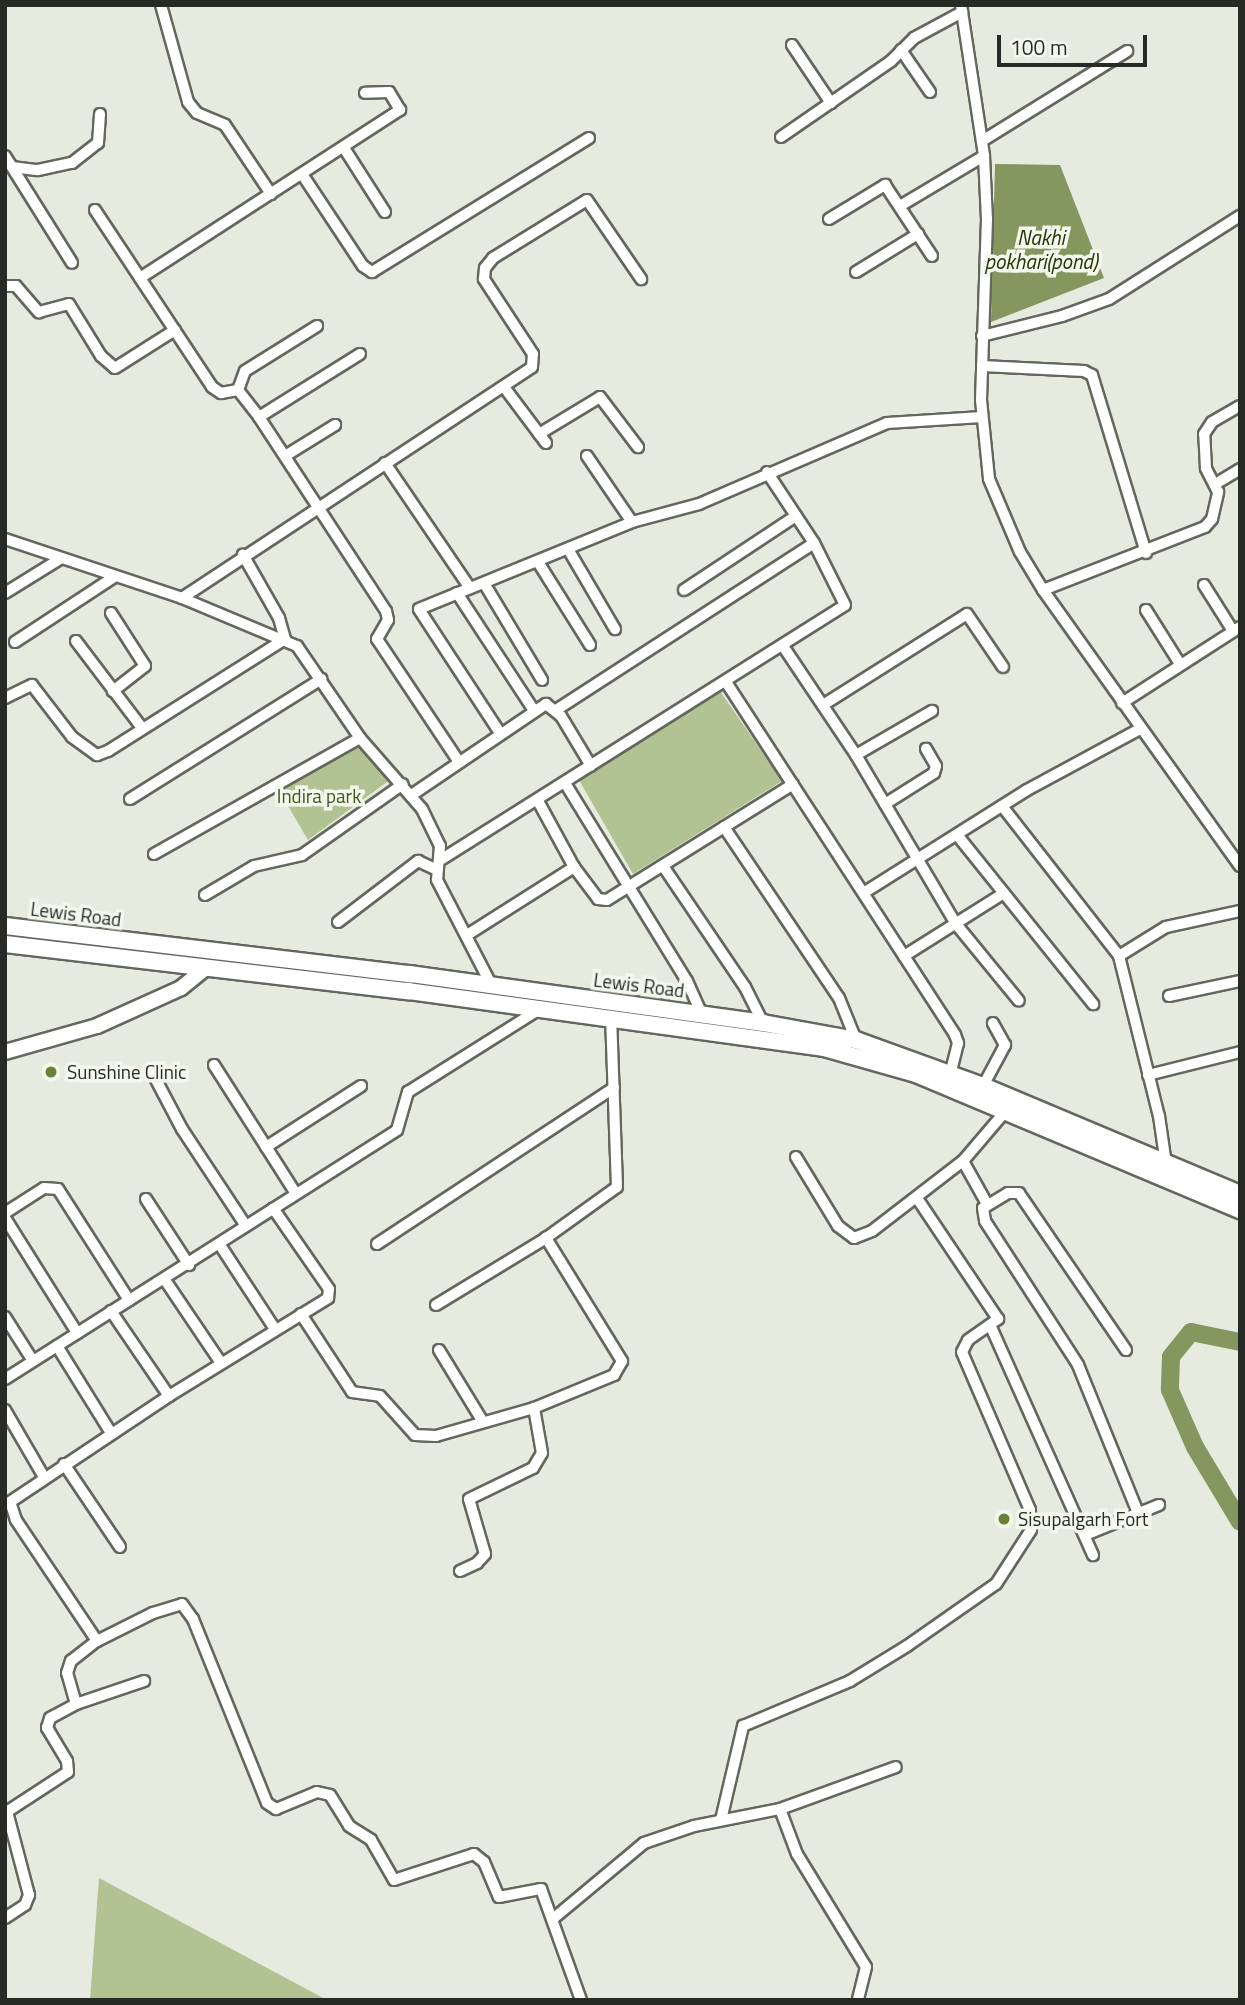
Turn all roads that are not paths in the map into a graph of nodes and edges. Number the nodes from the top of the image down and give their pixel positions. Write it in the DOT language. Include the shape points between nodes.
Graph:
graph roads {
  1 [pos="160,5"];
  2 [pos="962,9"];
  3 [pos="792,45"];
  4 [pos="901,50"];
  5 [pos="1127,51"];
  6 [pos="930,92"];
  7 [pos="365,93"];
  8 [pos="831,103"];
  9 [pos="100,114"];
  10 [pos="780,137"];
  11 [pos="589,138"];
  12 [pos="982,141"];
  13 [pos="344,148"];
  14 [pos="5,156"];
  15 [pos="984,156"];
  16 [pos="12,167"];
  17 [pos="302,174"];
  18 [pos="271,194"];
  19 [pos="900,206"];
  20 [pos="95,210"];
  21 [pos="385,212"];
  22 [pos="1240,216"];
  23 [pos="829,219"];
  24 [pos="918,234"];
  25 [pos="932,256"];
  26 [pos="72,263"];
  27 [pos="856,272"];
  28 [pos="140,278"];
  29 [pos="641,279"];
  30 [pos="5,286"];
  31 [pos="317,326"];
  32 [pos="175,330"];
  33 [pos="982,336"];
  34 [pos="360,354"];
  35 [pos="982,366"];
  36 [pos="504,387"];
  37 [pos="238,390"];
  38 [pos="1240,405"];
  39 [pos="259,417"];
  40 [pos="982,417"];
  41 [pos="335,425"];
  42 [pos="539,434"];
  43 [pos="546,443"];
  44 [pos="638,447"];
  45 [pos="285,456"];
  46 [pos="587,456"];
  47 [pos="385,463"];
  48 [pos="1240,469"];
  49 [pos="767,472"];
  50 [pos="1217,483"];
  51 [pos="317,505"];
  52 [pos="796,516"];
  53 [pos="632,522"];
  54 [pos="5,539"];
  55 [pos="814,542"];
  56 [pos="568,549"];
  57 [pos="1146,553"];
  58 [pos="243,555"];
  59 [pos="60,559"];
  60 [pos="538,562"];
  61 [pos="114,577"];
  62 [pos="484,583"];
  63 [pos="1204,585"];
  64 [pos="470,588"];
  65 [pos="684,590"];
  66 [pos="1043,590"];
  67 [pos="5,593"];
  68 [pos="457,593"];
  69 [pos="183,598"];
  70 [pos="1146,610"];
  71 [pos="111,613"];
  72 [pos="615,629"];
  73 [pos="1236,629"];
  74 [pos="285,639"];
  75 [pos="76,640"];
  76 [pos="15,642"];
  77 [pos="590,645"];
  78 [pos="783,646"];
  79 [pos="1180,664"];
  80 [pos="1003,667"];
  81 [pos="321,679"];
  82 [pos="542,680"];
  83 [pos="726,682"];
  84 [pos="113,691"];
  85 [pos="5,698"];
  86 [pos="1122,703"];
  87 [pos="823,705"];
  88 [pos="533,709"];
  89 [pos="556,710"];
  90 [pos="932,711"];
  91 [pos="142,728"];
  92 [pos="1140,729"];
  93 [pos="500,733"];
  94 [pos="360,738"];
  95 [pos="926,749"];
  96 [pos="856,755"];
  97 [pos="459,762"];
  98 [pos="591,766"];
  99 [pos="565,783"];
  100 [pos="403,784"];
  101 [pos="793,784"];
  102 [pos="413,794"];
  103 [pos="130,799"];
  104 [pos="538,801"];
  105 [pos="885,804"];
  106 [pos="1002,806"];
  107 [pos="724,827"];
  108 [pos="958,836"];
  109 [pos="1235,850"];
  110 [pos="154,854"];
  111 [pos="442,859"];
  112 [pos="919,859"];
  113 [pos="663,866"];
  114 [pos="1240,866"];
  115 [pos="574,867"];
  116 [pos="437,870"];
  117 [pos="627,889"];
  118 [pos="865,892"];
  119 [pos="1004,893"];
  120 [pos="205,895"];
  121 [pos="1240,911"];
  122 [pos="338,922"];
  123 [pos="956,924"];
  124 [pos="5,926"];
  125 [pos="467,935"];
  126 [pos="139,942"];
  127 [pos="5,944"];
  128 [pos="904,956"];
  129 [pos="1119,956"];
  130 [pos="139,959"];
  131 [pos="207,967"];
  132 [pos="410,974"];
  133 [pos="1240,981"];
  134 [pos="492,987"];
  135 [pos="408,991"];
  136 [pos="1168,996"];
  137 [pos="1018,1001"];
  138 [pos="1093,1004"];
  139 [pos="540,1008"];
  140 [pos="702,1014"];
  141 [pos="611,1019"];
  142 [pos="763,1023"];
  143 [pos="993,1023"];
  144 [pos="856,1040"];
  145 [pos="5,1052"];
  146 [pos="1240,1052"];
  147 [pos="214,1065"];
  148 [pos="153,1074"];
  149 [pos="950,1074"];
  150 [pos="1148,1074"];
  151 [pos="361,1086"];
  152 [pos="983,1086"];
  153 [pos="614,1088"];
  154 [pos="1004,1113"];
  155 [pos="266,1147"];
  156 [pos="796,1157"];
  157 [pos="963,1161"];
  158 [pos="1166,1164"];
  159 [pos="295,1192"];
  160 [pos="917,1198"];
  161 [pos="146,1199"];
  162 [pos="1234,1200"];
  163 [pos="987,1204"];
  164 [pos="273,1208"];
  165 [pos="5,1215"];
  166 [pos="246,1226"];
  167 [pos="546,1238"];
  168 [pos="377,1244"];
  169 [pos="220,1245"];
  170 [pos="189,1265"];
  171 [pos="164,1280"];
  172 [pos="129,1300"];
  173 [pos="436,1304"];
  174 [pos="111,1311"];
  175 [pos="301,1314"];
  176 [pos="5,1317"];
  177 [pos="991,1327"];
  178 [pos="275,1329"];
  179 [pos="78,1333"];
  180 [pos="57,1346"];
  181 [pos="439,1350"];
  182 [pos="1126,1350"];
  183 [pos="33,1361"];
  184 [pos="220,1363"];
  185 [pos="5,1380"];
  186 [pos="169,1396"];
  187 [pos="534,1408"];
  188 [pos="5,1410"];
  189 [pos="483,1422"];
  190 [pos="111,1433"];
  191 [pos="64,1464"];
  192 [pos="44,1476"];
  193 [pos="1159,1505"];
  194 [pos="1138,1513"];
  195 [pos="1085,1535"];
  196 [pos="120,1547"];
  197 [pos="1093,1555"];
  198 [pos="460,1571"];
  199 [pos="97,1641"];
  200 [pos="144,1681"];
  201 [pos="76,1704"];
  202 [pos="896,1767"];
  203 [pos="780,1809"];
  204 [pos="6,1813"];
  205 [pos="721,1820"];
  206 [pos="5,1918"];
  207 [pos="554,1918"];
  208 [pos="582,2000"];
  209 [pos="858,2000"];
  1 -- 18 [label="street" via="188,102 197,113 225,125"];
  2 -- 4 [label="street"];
  2 -- 12 [label="street"];
  3 -- 8 [label="street"];
  4 -- 6 [label="street"];
  4 -- 8 [label="street"];
  5 -- 12 [label="street"];
  7 -- 13 [label="street" via="388,92 400,110"];
  8 -- 10 [label="street"];
  9 -- 16 [label="street" via="98,143 72,163 38,170"];
  11 -- 17 [label="street" via="372,272 363,267"];
  12 -- 15 [label="street"];
  13 -- 17 [label="street"];
  13 -- 21 [label="street"];
  14 -- 16 [label="street"];
  15 -- 19 [label="street"];
  15 -- 33 [label="street" via="988,219"];
  16 -- 26 [label="street"];
  17 -- 18 [label="street"];
  18 -- 28 [label="street"];
  19 -- 23 [label="street" via="889,188 881,185"];
  19 -- 24 [label="street"];
  20 -- 28 [label="street"];
  22 -- 33 [label="street" via="1109,299"];
  24 -- 25 [label="street"];
  24 -- 27 [label="street"];
  28 -- 32 [label="street"];
  29 -- 36 [label="street" via="587,200 493,258 484,279 535,358 531,367"];
  30 -- 32 [label="street" via="16,286 39,312 69,304 101,356 115,368"];
  31 -- 37 [label="street" via="245,371"];
  32 -- 37 [label="street" via="216,391"];
  33 -- 35 [label="street"];
  34 -- 39 [label="street"];
  35 -- 40 [label="street"];
  35 -- 57 [label="street" via="1092,375"];
  36 -- 42 [label="street"];
  36 -- 47 [label="street"];
  37 -- 39 [label="street"];
  38 -- 50 [label="street" via="1212,422 1204,434 1206,468"];
  39 -- 45 [label="street"];
  40 -- 49 [label="street" via="887,423"];
  40 -- 66 [label="street" via="989,479 1020,552"];
  41 -- 45 [label="street"];
  42 -- 43 [label="street"];
  42 -- 44 [label="street" via="600,397"];
  45 -- 51 [label="street"];
  46 -- 53 [label="street"];
  47 -- 51 [label="street"];
  47 -- 64 [label="street"];
  48 -- 50 [label="street"];
  49 -- 52 [label="street"];
  49 -- 53 [label="street" via="699,504"];
  50 -- 57 [label="street" via="1216,506 1205,527"];
  51 -- 58 [label="street"];
  51 -- 97 [label="street" via="387,615 377,636 380,645"];
  52 -- 55 [label="street"];
  52 -- 65 [label="street"];
  53 -- 56 [label="street"];
  54 -- 59 [label="street"];
  55 -- 78 [label="street" via="845,605"];
  55 -- 89 [label="street"];
  56 -- 60 [label="street"];
  56 -- 72 [label="street"];
  57 -- 66 [label="street"];
  58 -- 69 [label="street"];
  58 -- 74 [label="street" via="279,618"];
  59 -- 61 [label="street"];
  59 -- 67 [label="street"];
  60 -- 62 [label="street"];
  60 -- 77 [label="street"];
  61 -- 69 [label="street"];
  61 -- 76 [label="street"];
  62 -- 64 [label="street"];
  62 -- 82 [label="street"];
  63 -- 73 [label="street"];
  64 -- 68 [label="street"];
  66 -- 86 [label="street"];
  68 -- 88 [label="street"];
  68 -- 93 [label="street" via="419,609"];
  69 -- 74 [label="street"];
  70 -- 79 [label="street"];
  71 -- 84 [label="street" via="145,666"];
  73 -- 79 [label="street"];
  74 -- 81 [label="street" via="307,657"];
  74 -- 91 [label="street"];
  75 -- 84 [label="street"];
  78 -- 83 [label="street"];
  78 -- 87 [label="street"];
  79 -- 86 [label="street"];
  80 -- 87 [label="street" via="967,614"];
  81 -- 94 [label="street"];
  81 -- 103 [label="street"];
  83 -- 98 [label="street"];
  83 -- 101 [label="street"];
  84 -- 91 [label="street"];
  85 -- 91 [label="street" via="32,685 68,733 97,755"];
  86 -- 92 [label="street"];
  87 -- 96 [label="street"];
  88 -- 89 [label="street" via="546,704"];
  88 -- 93 [label="street"];
  89 -- 98 [label="street"];
  90 -- 96 [label="street"];
  92 -- 106 [label="street"];
  92 -- 109 [label="street"];
  93 -- 97 [label="street"];
  94 -- 100 [label="street"];
  94 -- 110 [label="street"];
  95 -- 105 [label="street" via="936,766 934,773"];
  96 -- 105 [label="street"];
  97 -- 102 [label="street"];
  98 -- 99 [label="street"];
  99 -- 104 [label="street"];
  99 -- 117 [label="street"];
  100 -- 102 [label="street"];
  100 -- 120 [label="street" via="302,855 254,866"];
  101 -- 107 [label="street"];
  101 -- 118 [label="street"];
  102 -- 111 [label="street" via="435,833"];
  104 -- 111 [label="street"];
  104 -- 115 [label="street"];
  105 -- 112 [label="street"];
  106 -- 108 [label="street"];
  106 -- 129 [label="street"];
  107 -- 113 [label="street"];
  107 -- 144 [label="street" via="839,998"];
  108 -- 112 [label="street"];
  108 -- 119 [label="street"];
  109 -- 114 [label="street"];
  111 -- 116 [label="street"];
  112 -- 118 [label="street"];
  112 -- 123 [label="street"];
  113 -- 117 [label="street"];
  113 -- 142 [label="street"];
  115 -- 117 [label="street" via="598,899 607,900"];
  115 -- 125 [label="street"];
  116 -- 122 [label="street" via="418,861"];
  116 -- 125 [label="street" via="451,909"];
  117 -- 140 [label="street" via="687,981"];
  118 -- 128 [label="street"];
  119 -- 123 [label="street"];
  119 -- 138 [label="street"];
  121 -- 129 [label="street" via="1166,927"];
  123 -- 128 [label="street"];
  123 -- 137 [label="street"];
  124 -- 126 [label="main road, Lewis Road"];
  125 -- 134 [label="street"];
  126 -- 130 [label="main road"];
  126 -- 132 [label="main road, Lewis Road"];
  127 -- 130 [label="main road, Lewis Road"];
  128 -- 149 [label="street" via="955,1035 958,1043"];
  129 -- 150 [label="street"];
  130 -- 131 [label="main road, Lewis Road"];
  131 -- 135 [label="main road, Lewis Road"];
  131 -- 145 [label="street" via="181,988 97,1026"];
  132 -- 134 [label="main road, Lewis Road"];
  132 -- 135 [label="main road"];
  133 -- 136 [label="street"];
  134 -- 140 [label="main road, Lewis Road"];
  135 -- 139 [label="main road, Lewis Road"];
  139 -- 141 [label="main road, Lewis Road"];
  139 -- 159 [label="street" via="408,1092 397,1130"];
  140 -- 142 [label="main road, Lewis Road"];
  141 -- 153 [label="street"];
  141 -- 154 [label="main road, Lewis Road" via="824,1048 904,1070"];
  142 -- 144 [label="main road, Lewis Road"];
  143 -- 152 [label="street" via="1005,1045"];
  144 -- 149 [label="main road, Lewis Road"];
  146 -- 150 [label="street"];
  147 -- 155 [label="street"];
  148 -- 166 [label="street" via="182,1129"];
  149 -- 152 [label="main road, Lewis Road"];
  150 -- 158 [label="street"];
  151 -- 155 [label="street"];
  152 -- 158 [label="main road, Lewis Road"];
  153 -- 167 [label="street" via="617,1187"];
  153 -- 168 [label="street"];
  154 -- 157 [label="street"];
  154 -- 162 [label="main road, Lewis Road"];
  155 -- 159 [label="street"];
  156 -- 160 [label="street" via="838,1226 854,1238"];
  157 -- 160 [label="street"];
  157 -- 163 [label="street"];
  158 -- 162 [label="main road, Lewis Road"];
  159 -- 164 [label="street"];
  160 -- 177 [label="street" via="995,1315"];
  161 -- 170 [label="street"];
  163 -- 182 [label="street" via="1014,1191 1023,1197"];
  163 -- 194 [label="street" via="982,1212 985,1221 1082,1374"];
  164 -- 166 [label="street"];
  164 -- 175 [label="street" via="331,1294"];
  165 -- 172 [label="street" via="44,1188 58,1189"];
  165 -- 179 [label="street"];
  166 -- 169 [label="street"];
  167 -- 173 [label="street"];
  167 -- 187 [label="street" via="622,1361 614,1375"];
  169 -- 170 [label="street"];
  169 -- 178 [label="street"];
  170 -- 171 [label="street"];
  171 -- 172 [label="street"];
  171 -- 184 [label="street"];
  172 -- 174 [label="street"];
  174 -- 179 [label="street"];
  174 -- 186 [label="street"];
  175 -- 178 [label="street"];
  175 -- 189 [label="street" via="352,1392 380,1396 415,1435 436,1436"];
  176 -- 183 [label="street"];
  177 -- 195 [label="street"];
  177 -- 205 [label="street" via="968,1340 964,1362 1030,1510 1031,1530 996,1584 917,1639 850,1681 743,1726"];
  178 -- 184 [label="street"];
  179 -- 180 [label="street"];
  180 -- 183 [label="street"];
  180 -- 190 [label="street"];
  181 -- 189 [label="street"];
  183 -- 185 [label="street"];
  184 -- 186 [label="street"];
  186 -- 190 [label="street"];
  187 -- 189 [label="street"];
  187 -- 198 [label="street" via="542,1453 533,1468 468,1499 485,1553"];
  188 -- 192 [label="street"];
  190 -- 191 [label="street"];
  191 -- 192 [label="street"];
  191 -- 196 [label="street"];
  192 -- 199 [label="street" via="14,1496 11,1510"];
  193 -- 194 [label="street"];
  194 -- 195 [label="street"];
  195 -- 197 [label="street"];
  199 -- 201 [label="street" via="68,1667"];
  199 -- 207 [label="street" via="182,1604 271,1807 325,1792 349,1826 371,1840 394,1880 474,1854 484,1862 499,1897 537,1887"];
  200 -- 201 [label="street"];
  201 -- 204 [label="street" via="46,1723 67,1761 68,1772"];
  202 -- 203 [label="street"];
  203 -- 205 [label="street"];
  203 -- 209 [label="street" via="797,1854 866,1967"];
  204 -- 206 [label="street" via="29,1895 25,1905"];
  205 -- 207 [label="street" via="644,1843"];
  207 -- 208 [label="street"];
}
